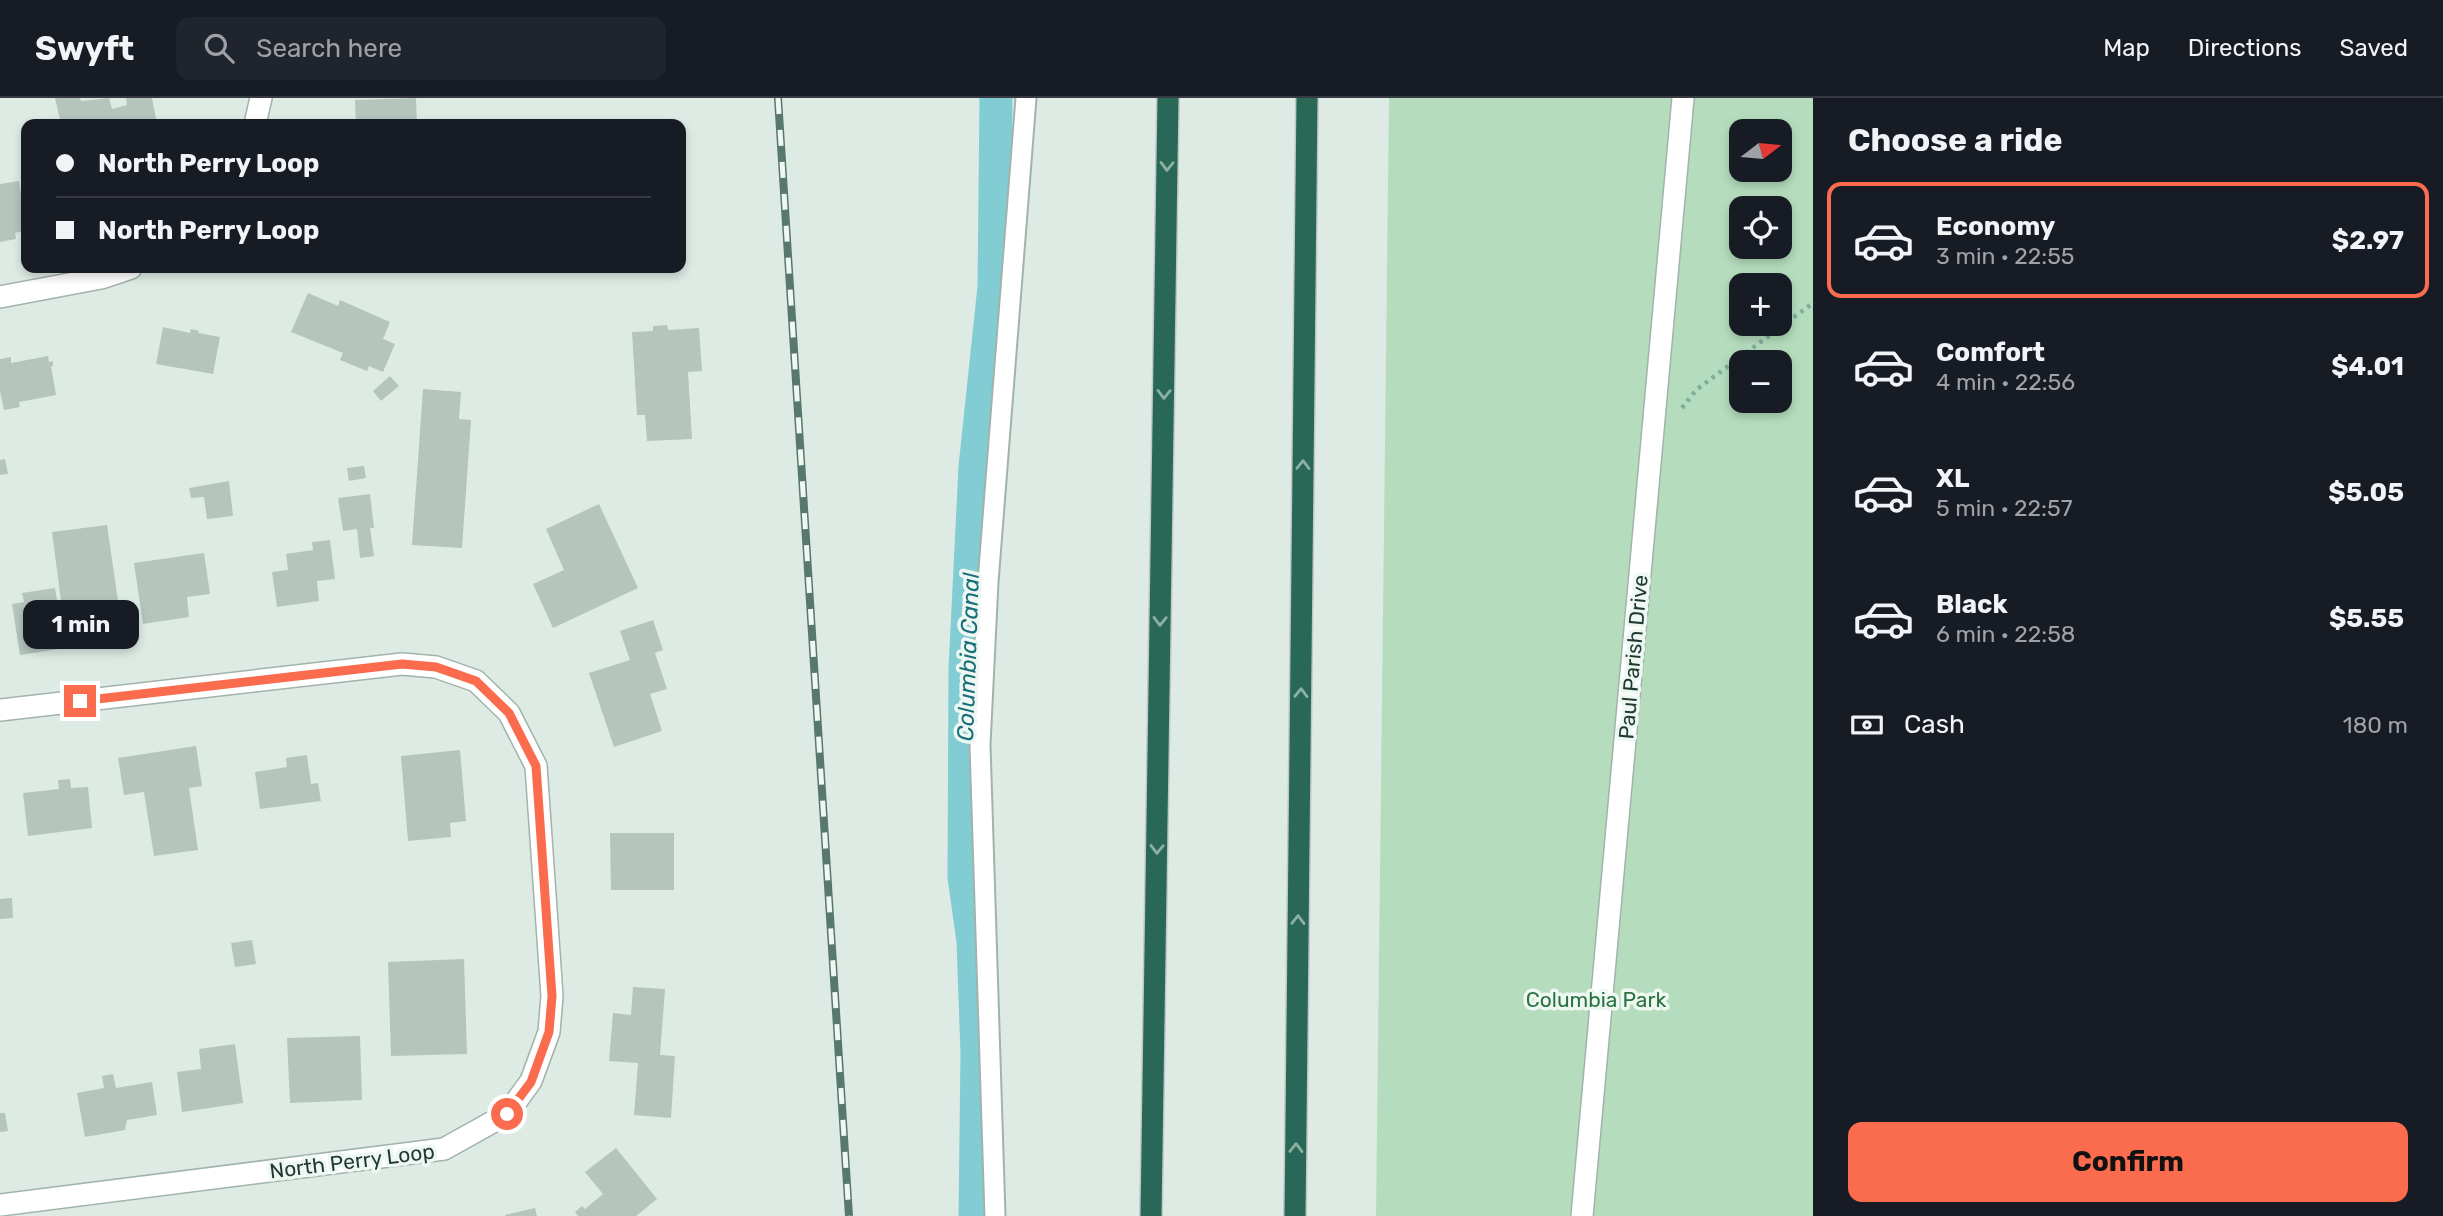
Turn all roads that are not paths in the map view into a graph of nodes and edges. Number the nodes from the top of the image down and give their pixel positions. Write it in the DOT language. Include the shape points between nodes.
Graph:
graph roads {
  1 [pos="261,98"];
  2 [pos="1026,98"];
  3 [pos="1168,98"];
  4 [pos="1307,98"];
  5 [pos="1684,98"];
  6 [pos="256,119"];
  7 [pos="116,273"];
  8 [pos="0,297"];
  9 [pos="0,710"];
  10 [pos="0,1205"];
  11 [pos="995,1216"];
  12 [pos="1152,1216"];
  13 [pos="1295,1216"];
  14 [pos="1582,1216"];
  1 -- 6 [label="street"];
  2 -- 11 [label="lane" via="988,582 980,745"];
  3 -- 12 [label="highway, one-way"];
  13 -- 4 [label="highway, one-way"];
  5 -- 14 [label="street, Paul Parish Drive"];
  7 -- 8 [label="street"];
  9 -- 10 [label="street, North Perry Loop" via="402,664 436,667 476,681 509,713 536,766 552,996 549,1032 531,1082 507,1114 444,1149"];
}
